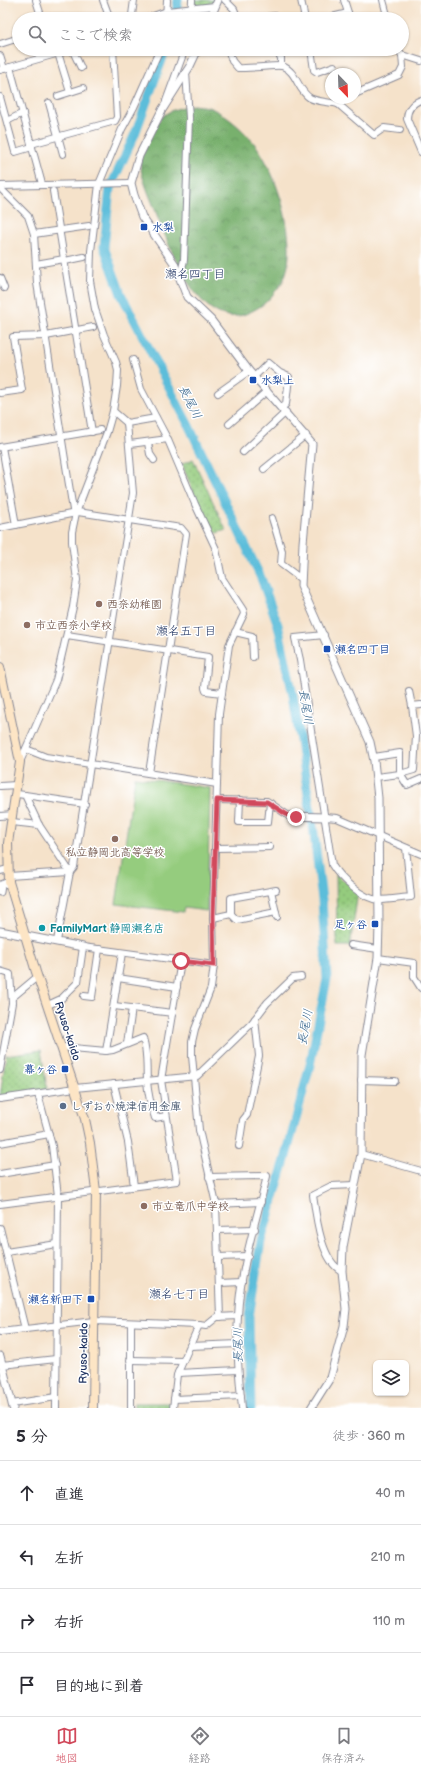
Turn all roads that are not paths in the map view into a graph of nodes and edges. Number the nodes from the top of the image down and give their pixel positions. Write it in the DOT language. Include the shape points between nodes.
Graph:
graph roads {
  1 [pos="36,0"];
  2 [pos="103,0"];
  3 [pos="134,0"];
  4 [pos="167,0"];
  5 [pos="192,0"];
  6 [pos="225,0"];
  7 [pos="301,0"];
  8 [pos="344,0"];
  9 [pos="383,0"];
  10 [pos="217,3"];
  11 [pos="190,9"];
  12 [pos="167,11"];
  13 [pos="40,12"];
  14 [pos="107,12"];
  15 [pos="132,12"];
  16 [pos="190,12"];
  17 [pos="235,12"];
  18 [pos="304,12"];
  19 [pos="348,12"];
  20 [pos="386,12"];
  21 [pos="12,40"];
  22 [pos="0,44"];
  23 [pos="0,56"];
  24 [pos="42,56"];
  25 [pos="56,56"];
  26 [pos="76,56"];
  27 [pos="113,56"];
  28 [pos="157,56"];
  29 [pos="182,56"];
  30 [pos="194,56"];
  31 [pos="230,56"];
  32 [pos="281,56"];
  33 [pos="313,56"];
  34 [pos="402,56"];
  35 [pos="405,56"];
  36 [pos="421,61"];
  37 [pos="281,66"];
  38 [pos="334,66"];
  39 [pos="81,68"];
  40 [pos="5,69"];
  41 [pos="186,72"];
  42 [pos="83,88"];
  43 [pos="70,92"];
  44 [pos="361,92"];
  45 [pos="58,96"];
  46 [pos="0,97"];
  47 [pos="421,100"];
  48 [pos="325,102"];
  49 [pos="49,103"];
  50 [pos="338,104"];
  51 [pos="162,110"];
  52 [pos="23,113"];
  53 [pos="7,121"];
  54 [pos="400,130"];
  55 [pos="59,136"];
  56 [pos="32,145"];
  57 [pos="421,152"];
  58 [pos="64,154"];
  59 [pos="128,183"];
  60 [pos="42,184"];
  61 [pos="102,184"];
  62 [pos="0,187"];
  63 [pos="53,191"];
  64 [pos="89,226"];
  65 [pos="60,229"];
  66 [pos="34,234"];
  67 [pos="84,257"];
  68 [pos="64,260"];
  69 [pos="36,264"];
  70 [pos="180,277"];
  71 [pos="0,278"];
  72 [pos="4,288"];
  73 [pos="93,328"];
  74 [pos="76,330"];
  75 [pos="46,336"];
  76 [pos="133,360"];
  77 [pos="251,374"];
  78 [pos="267,391"];
  79 [pos="218,393"];
  80 [pos="0,394"];
  81 [pos="284,410"];
  82 [pos="113,411"];
  83 [pos="156,418"];
  84 [pos="127,423"];
  85 [pos="229,424"];
  86 [pos="100,430"];
  87 [pos="92,432"];
  88 [pos="306,435"];
  89 [pos="62,437"];
  90 [pos="168,439"];
  91 [pos="148,442"];
  92 [pos="130,444"];
  93 [pos="1,447"];
  94 [pos="243,452"];
  95 [pos="154,460"];
  96 [pos="264,469"];
  97 [pos="77,512"];
  98 [pos="272,518"];
  99 [pos="128,520"];
  100 [pos="16,525"];
  101 [pos="0,528"];
  102 [pos="301,579"];
  103 [pos="235,632"];
  104 [pos="67,635"];
  105 [pos="324,636"];
  106 [pos="109,642"];
  107 [pos="168,651"];
  108 [pos="253,657"];
  109 [pos="0,667"];
  110 [pos="409,691"];
  111 [pos="222,693"];
  112 [pos="421,705"];
  113 [pos="412,706"];
  114 [pos="26,749"];
  115 [pos="374,757"];
  116 [pos="20,762"];
  117 [pos="91,764"];
  118 [pos="149,773"];
  119 [pos="400,774"];
  120 [pos="376,777"];
  121 [pos="421,779"];
  122 [pos="217,784"];
  123 [pos="17,785"];
  124 [pos="0,786"];
  125 [pos="21,795"];
  126 [pos="217,800"];
  127 [pos="240,800"];
  128 [pos="270,803"];
  129 [pos="85,804"];
  130 [pos="0,816"];
  131 [pos="289,816"];
  132 [pos="325,817"];
  133 [pos="12,819"];
  134 [pos="39,825"];
  135 [pos="378,835"];
  136 [pos="270,847"];
  137 [pos="215,848"];
  138 [pos="406,848"];
  139 [pos="421,854"];
  140 [pos="70,872"];
  141 [pos="6,874"];
  142 [pos="0,892"];
  143 [pos="379,900"];
  144 [pos="231,914"];
  145 [pos="213,918"];
  146 [pos="0,931"];
  147 [pos="24,934"];
  148 [pos="57,941"];
  149 [pos="351,945"];
  150 [pos="83,947"];
  151 [pos="99,949"];
  152 [pos="378,949"];
  153 [pos="122,952"];
  154 [pos="378,958"];
  155 [pos="181,961"];
  156 [pos="214,965"];
  157 [pos="0,971"];
  158 [pos="37,977"];
  159 [pos="301,977"];
  160 [pos="118,978"];
  161 [pos="177,987"];
  162 [pos="421,988"];
  163 [pos="84,996"];
  164 [pos="13,997"];
  165 [pos="48,1005"];
  166 [pos="114,1006"];
  167 [pos="132,1008"];
  168 [pos="173,1013"];
  169 [pos="255,1018"];
  170 [pos="127,1044"];
  171 [pos="62,1047"];
  172 [pos="106,1051"];
  173 [pos="0,1070"];
  174 [pos="194,1076"];
  175 [pos="161,1080"];
  176 [pos="361,1080"];
  177 [pos="147,1081"];
  178 [pos="395,1081"];
  179 [pos="114,1084"];
  180 [pos="75,1088"];
  181 [pos="38,1094"];
  182 [pos="0,1099"];
  183 [pos="166,1116"];
  184 [pos="49,1134"];
  185 [pos="0,1143"];
  186 [pos="239,1146"];
  187 [pos="361,1154"];
  188 [pos="55,1165"];
  189 [pos="421,1171"];
  190 [pos="0,1174"];
  191 [pos="209,1177"];
  192 [pos="355,1185"];
  193 [pos="134,1186"];
  194 [pos="96,1191"];
  195 [pos="58,1196"];
  196 [pos="261,1202"];
  197 [pos="0,1204"];
  198 [pos="216,1204"];
  199 [pos="0,1228"];
  200 [pos="254,1229"];
  201 [pos="217,1230"];
  202 [pos="58,1244"];
  203 [pos="6,1252"];
  204 [pos="248,1256"];
  205 [pos="218,1257"];
  206 [pos="342,1271"];
  207 [pos="242,1282"];
  208 [pos="219,1283"];
  209 [pos="238,1316"];
  210 [pos="220,1317"];
  211 [pos="94,1321"];
  212 [pos="131,1323"];
  213 [pos="56,1325"];
  214 [pos="199,1325"];
  215 [pos="25,1329"];
  216 [pos="0,1332"];
  217 [pos="238,1344"];
  218 [pos="190,1346"];
  219 [pos="0,1356"];
  220 [pos="56,1359"];
  221 [pos="130,1360"];
  222 [pos="183,1361"];
  223 [pos="2,1365"];
  224 [pos="238,1370"];
  225 [pos="178,1373"];
  226 [pos="240,1396"];
  227 [pos="56,1397"];
  228 [pos="174,1399"];
  229 [pos="12,1406"];
  230 [pos="56,1408"];
  231 [pos="93,1408"];
  232 [pos="131,1408"];
  233 [pos="172,1408"];
  234 [pos="242,1408"];
  235 [pos="311,1408"];
  1 -- 13 [label="street"];
  2 -- 14 [label="street"];
  3 -- 15 [label="street"];
  4 -- 12 [label="street"];
  5 -- 11 [label="street"];
  6 -- 17 [label="street"];
  7 -- 18 [label="street"];
  8 -- 19 [label="street"];
  9 -- 20 [label="street"];
  10 -- 11 [label="street"];
  11 -- 12 [label="street"];
  11 -- 16 [label="street"];
  21 -- 22 [label="street"];
  23 -- 40 [label="street"];
  24 -- 40 [label="street"];
  25 -- 43 [label="street"];
  26 -- 39 [label="street"];
  27 -- 55 [label="street" via="117,117 115,121"];
  28 -- 61 [label="street" via="122,129"];
  29 -- 51 [label="street"];
  30 -- 41 [label="street"];
  31 -- 37 [label="street" via="238,68"];
  32 -- 37 [label="street"];
  33 -- 38 [label="street" via="314,70 317,72"];
  34 -- 44 [label="street" via="403,67 399,76"];
  35 -- 36 [label="street"];
  37 -- 48 [label="street" via="293,72 301,90 311,99"];
  40 -- 52 [label="street"];
  41 -- 51 [label="street"];
  41 -- 70 [label="street" via="189,137 184,260"];
  42 -- 43 [label="street"];
  43 -- 45 [label="street"];
  46 -- 53 [label="street"];
  47 -- 57 [label="street" via="415,102 407,114"];
  49 -- 55 [label="street"];
  50 -- 54 [label="street" via="374,134 384,128"];
  51 -- 59 [label="street"];
  52 -- 53 [label="street"];
  52 -- 56 [label="street"];
  53 -- 56 [label="street" via="16,152"];
  55 -- 56 [label="street"];
  55 -- 58 [label="street"];
  56 -- 60 [label="street"];
  59 -- 61 [label="street"];
  59 -- 70 [label="street" via="142,217 171,258"];
  60 -- 61 [label="street"];
  60 -- 62 [label="street"];
  61 -- 82 [label="street" via="91,251 90,281 95,309 118,370"];
  62 -- 66 [label="street" via="28,216"];
  63 -- 65 [label="street"];
  64 -- 65 [label="street"];
  65 -- 66 [label="street"];
  65 -- 68 [label="street"];
  66 -- 69 [label="street"];
  67 -- 68 [label="street"];
  68 -- 69 [label="street"];
  68 -- 74 [label="street"];
  69 -- 75 [label="street"];
  70 -- 77 [label="street" via="187,297 211,320"];
  71 -- 72 [label="street"];
  73 -- 74 [label="street"];
  74 -- 75 [label="street"];
  74 -- 87 [label="street"];
  75 -- 80 [label="street" via="13,337 22,390"];
  75 -- 89 [label="street"];
  76 -- 83 [label="street" via="141,389"];
  77 -- 78 [label="street"];
  77 -- 79 [label="street"];
  77 -- 81 [label="street" via="268,363 289,377"];
  78 -- 81 [label="street"];
  78 -- 85 [label="street"];
  81 -- 88 [label="street"];
  81 -- 94 [label="street"];
  82 -- 84 [label="street"];
  82 -- 97 [label="street"];
  83 -- 84 [label="street"];
  83 -- 90 [label="street"];
  84 -- 92 [label="street"];
  86 -- 87 [label="street"];
  87 -- 89 [label="street"];
  88 -- 96 [label="street"];
  88 -- 102 [label="street" via="312,444"];
  89 -- 93 [label="street"];
  89 -- 97 [label="street" via="73,510"];
  90 -- 91 [label="street"];
  90 -- 103 [label="street" via="216,549 222,578 243,610 244,614"];
  91 -- 92 [label="street"];
  91 -- 95 [label="street"];
  92 -- 99 [label="street" via="133,493"];
  93 -- 100 [label="street"];
  97 -- 99 [label="street"];
  97 -- 100 [label="street"];
  97 -- 104 [label="street" via="72,542 77,580"];
  98 -- 102 [label="street" via="282,551 280,564"];
  99 -- 106 [label="street"];
  99 -- 107 [label="street" via="181,528 186,534"];
  100 -- 101 [label="street"];
  102 -- 105 [label="street" via="301,586"];
  103 -- 108 [label="street" via="252,636"];
  103 -- 111 [label="street" via="227,652"];
  104 -- 106 [label="street"];
  104 -- 114 [label="street" via="56,680"];
  105 -- 115 [label="street" via="370,742"];
  105 -- 132 [label="street" via="295,638"];
  106 -- 107 [label="street"];
  106 -- 117 [label="street"];
  107 -- 111 [label="street" via="208,657 206,691"];
  107 -- 118 [label="street"];
  109 -- 116 [label="main road, Ryuso-kaido"];
  110 -- 113 [label="street"];
  111 -- 122 [label="street"];
  112 -- 113 [label="street"];
  113 -- 119 [label="street" via="416,736 414,770"];
  114 -- 116 [label="street"];
  114 -- 117 [label="street" via="46,757"];
  115 -- 119 [label="street" via="400,753"];
  115 -- 120 [label="street"];
  116 -- 123 [label="main road, Ryuso-kaido"];
  117 -- 118 [label="street"];
  117 -- 129 [label="street"];
  118 -- 122 [label="street"];
  119 -- 120 [label="street"];
  119 -- 121 [label="street" via="407,785"];
  120 -- 135 [label="street"];
  122 -- 126 [label="street"];
  123 -- 124 [label="street"];
  123 -- 125 [label="main road, Ryuso-kaido"];
  125 -- 129 [label="street"];
  125 -- 133 [label="main road, Ryuso-kaido"];
  125 -- 134 [label="street"];
  126 -- 127 [label="street"];
  126 -- 137 [label="street"];
  127 -- 128 [label="street"];
  127 -- 128 [label="street" via="239,822 268,822"];
  128 -- 131 [label="street"];
  129 -- 140 [label="street" via="74,867"];
  130 -- 133 [label="street"];
  131 -- 132 [label="street"];
  132 -- 135 [label="street" via="337,818"];
  132 -- 143 [label="street" via="332,865 339,876 370,898"];
  133 -- 134 [label="street"];
  133 -- 141 [label="main road, Ryuso-kaido"];
  134 -- 140 [label="street"];
  135 -- 138 [label="street"];
  135 -- 143 [label="street"];
  136 -- 137 [label="street"];
  137 -- 145 [label="street"];
  138 -- 139 [label="street"];
  138 -- 143 [label="street" via="411,897"];
  140 -- 141 [label="street"];
  140 -- 148 [label="street"];
  141 -- 142 [label="street"];
  141 -- 147 [label="main road, Ryuso-kaido"];
  143 -- 152 [label="street"];
  144 -- 144 [label="street" via="231,898 273,891 276,914 237,920"];
  144 -- 145 [label="street"];
  145 -- 156 [label="street"];
  146 -- 147 [label="street"];
  147 -- 148 [label="street"];
  147 -- 158 [label="main road, Ryuso-kaido"];
  148 -- 150 [label="street"];
  149 -- 152 [label="street"];
  150 -- 151 [label="street"];
  150 -- 165 [label="street" via="78,982 61,999"];
  151 -- 153 [label="street"];
  151 -- 163 [label="street" via="92,997"];
  152 -- 154 [label="street"];
  153 -- 155 [label="street"];
  153 -- 160 [label="street"];
  154 -- 162 [label="street" via="414,963 414,977"];
  154 -- 176 [label="street" via="362,1054"];
  155 -- 156 [label="street"];
  155 -- 161 [label="street"];
  156 -- 174 [label="street" via="211,988 192,1042"];
  157 -- 164 [label="street" via="10,974"];
  158 -- 164 [label="street"];
  158 -- 165 [label="main road, Ryuso-kaido"];
  159 -- 169 [label="street" via="293,978"];
  160 -- 161 [label="street"];
  160 -- 166 [label="street"];
  161 -- 168 [label="street"];
  164 -- 173 [label="street"];
  165 -- 171 [label="main road, Ryuso-kaido"];
  166 -- 167 [label="street"];
  166 -- 172 [label="street"];
  167 -- 168 [label="street"];
  167 -- 170 [label="street"];
  168 -- 175 [label="street"];
  169 -- 174 [label="street" via="197,1076"];
  169 -- 186 [label="street" via="259,1056"];
  170 -- 172 [label="street"];
  170 -- 177 [label="street" via="144,1038 148,1053"];
  171 -- 172 [label="street"];
  171 -- 180 [label="main road, Ryuso-kaido"];
  174 -- 175 [label="street"];
  174 -- 191 [label="street" via="199,1130"];
  175 -- 177 [label="street"];
  175 -- 183 [label="street"];
  176 -- 178 [label="street"];
  176 -- 187 [label="street"];
  177 -- 179 [label="street"];
  177 -- 183 [label="street" via="149,1100 155,1118"];
  179 -- 180 [label="street"];
  179 -- 193 [label="street" via="128,1142"];
  180 -- 181 [label="street"];
  180 -- 194 [label="main road, Ryuso-kaido" via="90,1142"];
  181 -- 182 [label="street"];
  181 -- 184 [label="street"];
  183 -- 193 [label="street" via="177,1181"];
  184 -- 185 [label="street"];
  184 -- 188 [label="street"];
  187 -- 189 [label="street"];
  187 -- 192 [label="street"];
  188 -- 190 [label="street"];
  188 -- 195 [label="street"];
  191 -- 196 [label="street" via="267,1176"];
  191 -- 198 [label="street"];
  192 -- 206 [label="street" via="343,1247"];
  192 -- 206 [label="street" via="331,1186 313,1195 322,1245 336,1268"];
  193 -- 194 [label="street"];
  194 -- 195 [label="street"];
  194 -- 211 [label="main road, Ryuso-kaido"];
  195 -- 197 [label="street"];
  195 -- 202 [label="street"];
  196 -- 198 [label="street"];
  196 -- 200 [label="street"];
  198 -- 201 [label="street"];
  199 -- 203 [label="street"];
  200 -- 201 [label="street"];
  200 -- 204 [label="street"];
  201 -- 205 [label="street"];
  202 -- 203 [label="street"];
  202 -- 213 [label="street"];
  203 -- 215 [label="street"];
  204 -- 205 [label="street"];
  204 -- 207 [label="street"];
  205 -- 208 [label="street"];
  206 -- 235 [label="street" via="346,1300 344,1326 330,1378"];
  207 -- 208 [label="street"];
  207 -- 209 [label="street"];
  208 -- 210 [label="street"];
  209 -- 210 [label="street"];
  209 -- 217 [label="street"];
  210 -- 214 [label="street" via="206,1326"];
  211 -- 212 [label="street"];
  211 -- 213 [label="street"];
  211 -- 231 [label="main road, Ryuso-kaido"];
  212 -- 214 [label="street"];
  212 -- 221 [label="street"];
  213 -- 215 [label="street"];
  213 -- 220 [label="street"];
  214 -- 218 [label="street"];
  215 -- 216 [label="street"];
  217 -- 218 [label="street"];
  217 -- 224 [label="street"];
  218 -- 222 [label="street"];
  219 -- 223 [label="street"];
  220 -- 223 [label="street"];
  220 -- 227 [label="street"];
  221 -- 222 [label="street"];
  221 -- 232 [label="street"];
  222 -- 225 [label="street"];
  223 -- 229 [label="street"];
  224 -- 225 [label="street"];
  224 -- 226 [label="street"];
  225 -- 228 [label="street"];
  226 -- 228 [label="street"];
  226 -- 234 [label="street"];
  227 -- 229 [label="street"];
  227 -- 230 [label="street"];
  228 -- 233 [label="street"];
}
